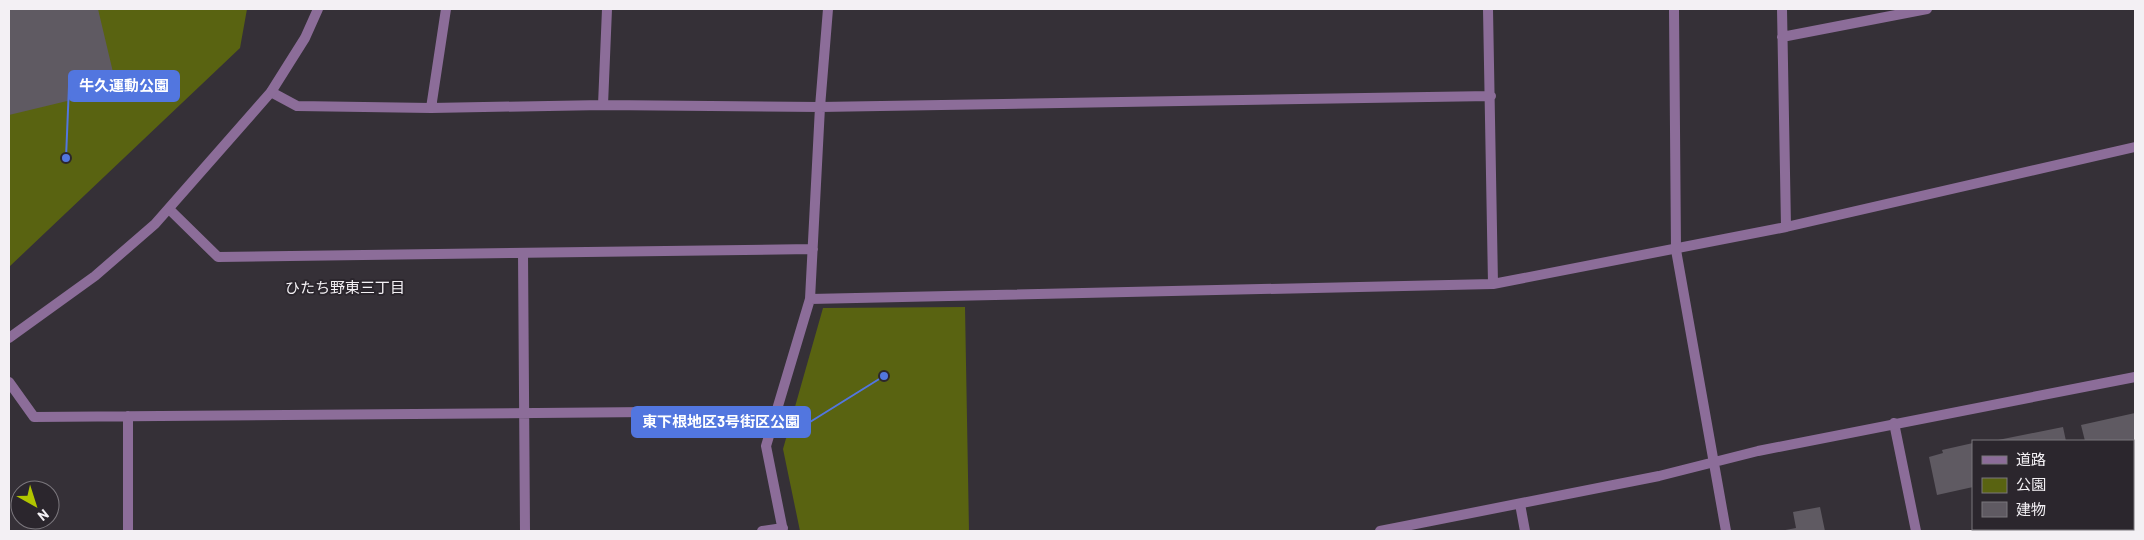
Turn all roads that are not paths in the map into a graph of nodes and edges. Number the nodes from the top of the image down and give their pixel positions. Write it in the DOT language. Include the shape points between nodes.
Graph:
graph roads {
  1 [pos="318,9"];
  2 [pos="446,9"];
  3 [pos="607,9"];
  4 [pos="828,9"];
  5 [pos="1488,9"];
  6 [pos="1674,9"];
  7 [pos="1782,9"];
  8 [pos="1928,9"];
  9 [pos="1782,37"];
  10 [pos="272,92"];
  11 [pos="1491,96"];
  12 [pos="603,105"];
  13 [pos="820,107"];
  14 [pos="431,108"];
  15 [pos="2135,147"];
  16 [pos="169,209"];
  17 [pos="1786,227"];
  18 [pos="813,249"];
  19 [pos="1676,250"];
  20 [pos="524,253"];
  21 [pos="1493,284"];
  22 [pos="810,299"];
  23 [pos="9,338"];
  24 [pos="2135,377"];
  25 [pos="9,382"];
  26 [pos="776,411"];
  27 [pos="525,413"];
  28 [pos="128,416"];
  29 [pos="1894,424"];
  30 [pos="1713,462"];
  31 [pos="1520,504"];
  32 [pos="783,530"];
  33 [pos="128,531"];
  34 [pos="525,531"];
  35 [pos="762,531"];
  36 [pos="1380,531"];
  37 [pos="1525,531"];
  38 [pos="1726,531"];
  39 [pos="1916,531"];
  1 -- 10 [label="street" via="305,38"];
  2 -- 14 [label="street"];
  3 -- 12 [label="street"];
  4 -- 13 [label="street"];
  5 -- 11 [label="street"];
  6 -- 19 [label="street"];
  7 -- 9 [label="street"];
  8 -- 9 [label="street"];
  9 -- 17 [label="street"];
  10 -- 14 [label="street" via="297,106"];
  10 -- 16 [label="street"];
  11 -- 13 [label="street"];
  11 -- 21 [label="street"];
  12 -- 13 [label="street"];
  12 -- 14 [label="street"];
  13 -- 18 [label="street"];
  15 -- 17 [label="street"];
  16 -- 20 [label="street" via="218,257"];
  16 -- 23 [label="street" via="95,276"];
  17 -- 19 [label="street"];
  18 -- 20 [label="street"];
  18 -- 22 [label="street"];
  19 -- 21 [label="street"];
  19 -- 30 [label="street"];
  20 -- 27 [label="street"];
  21 -- 22 [label="street"];
  22 -- 26 [label="street"];
  24 -- 29 [label="street"];
  25 -- 28 [label="street" via="34,417"];
  26 -- 27 [label="street"];
  26 -- 32 [label="street" via="766,446"];
  27 -- 28 [label="street"];
  27 -- 34 [label="street"];
  28 -- 33 [label="street"];
  29 -- 30 [label="street"];
  29 -- 39 [label="street"];
  30 -- 31 [label="street"];
  30 -- 38 [label="street"];
  31 -- 36 [label="street"];
  31 -- 37 [label="street"];
  32 -- 35 [label="street"];
}
